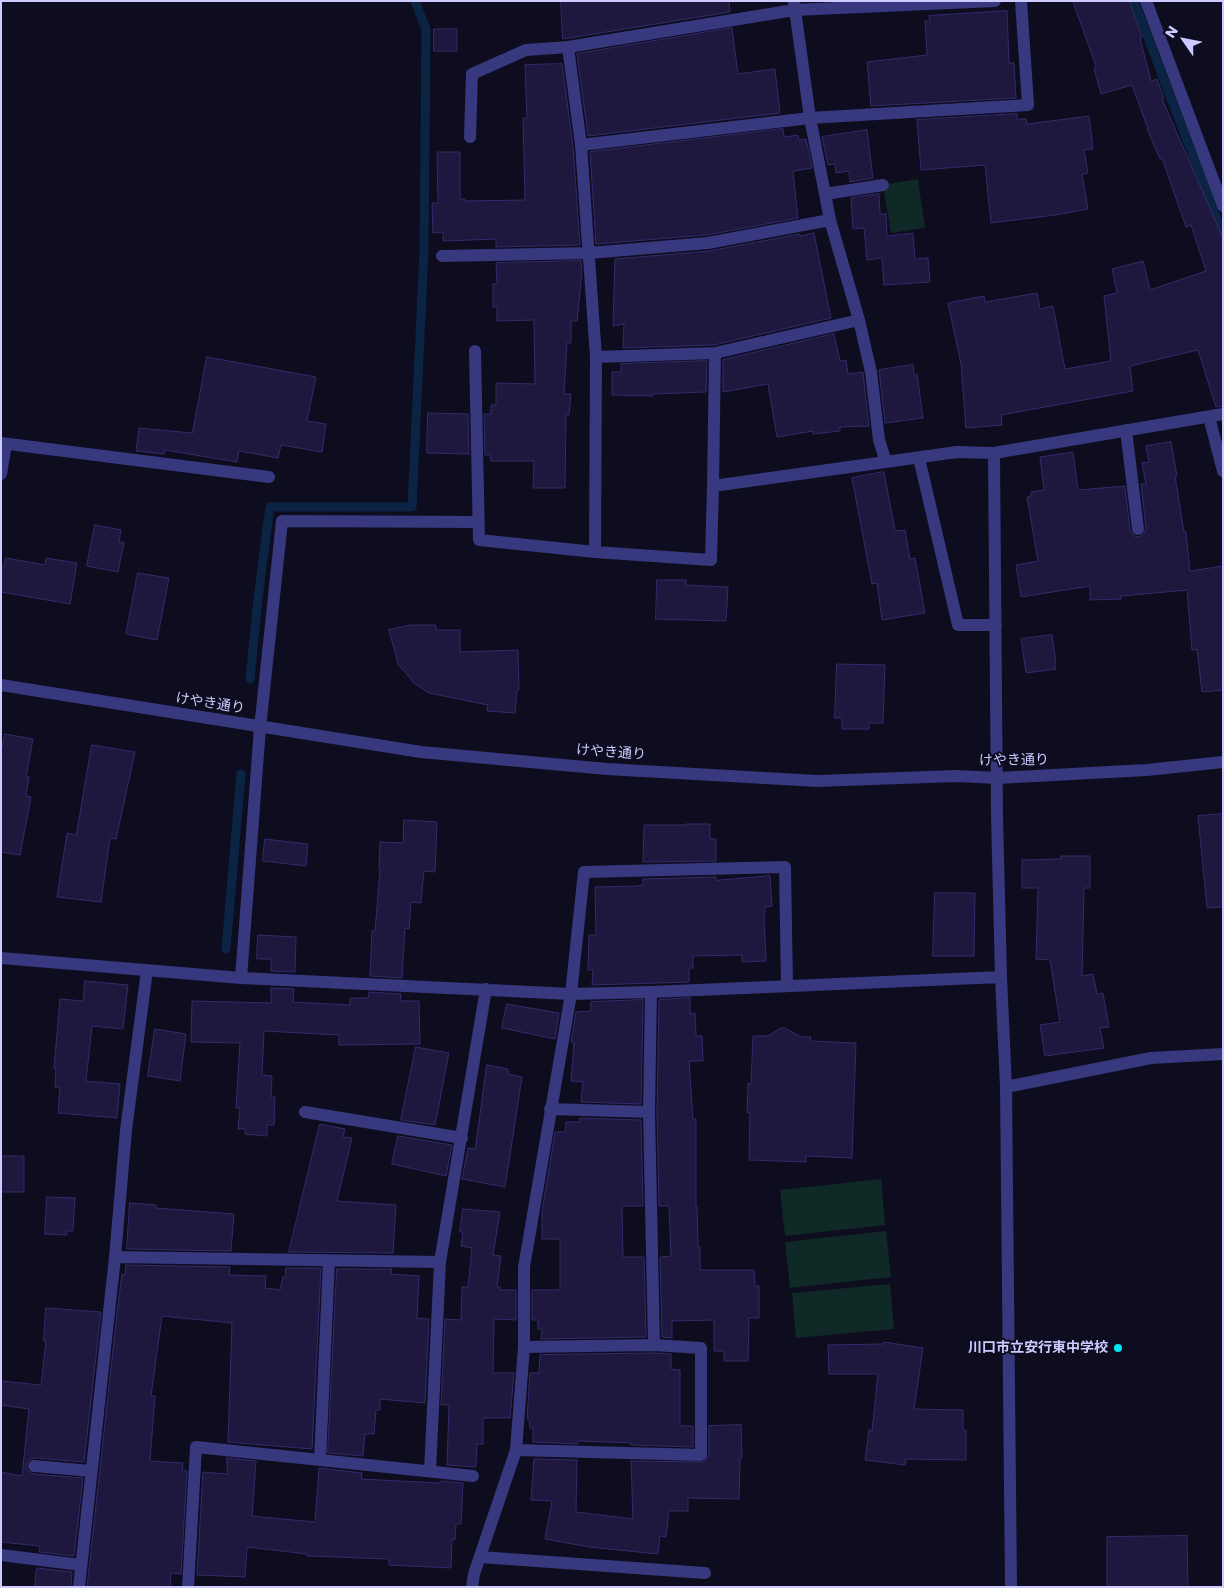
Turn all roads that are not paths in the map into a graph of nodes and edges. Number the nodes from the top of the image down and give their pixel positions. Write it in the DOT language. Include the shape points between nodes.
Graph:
graph roads {
  1 [pos="995,1"];
  2 [pos="1021,1"];
  3 [pos="1146,1"];
  4 [pos="794,6"];
  5 [pos="568,47"];
  6 [pos="810,118"];
  7 [pos="470,137"];
  8 [pos="581,145"];
  9 [pos="883,185"];
  10 [pos="825,194"];
  11 [pos="1223,206"];
  12 [pos="830,220"];
  13 [pos="589,253"];
  14 [pos="442,256"];
  15 [pos="859,320"];
  16 [pos="476,351"];
  17 [pos="715,353"];
  18 [pos="596,357"];
  19 [pos="1223,414"];
  20 [pos="1208,417"];
  21 [pos="1126,430"];
  22 [pos="4,444"];
  23 [pos="994,453"];
  24 [pos="919,458"];
  25 [pos="886,462"];
  26 [pos="1223,470"];
  27 [pos="1,474"];
  28 [pos="269,478"];
  29 [pos="713,486"];
  30 [pos="478,522"];
  31 [pos="1138,529"];
  32 [pos="595,552"];
  33 [pos="996,625"];
  34 [pos="1,685"];
  35 [pos="260,728"];
  36 [pos="1223,762"];
  37 [pos="997,778"];
  38 [pos="1,958"];
  39 [pos="147,970"];
  40 [pos="1001,977"];
  41 [pos="241,978"];
  42 [pos="787,986"];
  43 [pos="486,989"];
  44 [pos="651,992"];
  45 [pos="571,994"];
  46 [pos="1223,1054"];
  47 [pos="1006,1087"];
  48 [pos="550,1109"];
  49 [pos="305,1112"];
  50 [pos="649,1112"];
  51 [pos="462,1138"];
  52 [pos="115,1257"];
  53 [pos="329,1261"];
  54 [pos="440,1262"];
  55 [pos="654,1345"];
  56 [pos="524,1347"];
  57 [pos="516,1450"];
  58 [pos="320,1460"];
  59 [pos="34,1466"];
  60 [pos="91,1471"];
  61 [pos="430,1471"];
  62 [pos="473,1476"];
  63 [pos="1,1555"];
  64 [pos="480,1557"];
  65 [pos="81,1565"];
  66 [pos="705,1573"];
  67 [pos="79,1587"];
  68 [pos="188,1587"];
  69 [pos="472,1587"];
  70 [pos="1011,1587"];
  1 -- 4 [label="street"];
  2 -- 6 [label="street" via="1028,105"];
  3 -- 11 [label="street"];
  4 -- 5 [label="street"];
  4 -- 6 [label="street"];
  5 -- 7 [label="street" via="526,50 472,74"];
  5 -- 8 [label="street"];
  6 -- 8 [label="street"];
  6 -- 10 [label="street"];
  8 -- 13 [label="street"];
  9 -- 10 [label="street"];
  10 -- 12 [label="street"];
  12 -- 13 [label="street" via="708,243"];
  12 -- 15 [label="street"];
  13 -- 14 [label="street"];
  13 -- 18 [label="street"];
  15 -- 17 [label="street"];
  15 -- 25 [label="street" via="871,372 879,440"];
  16 -- 30 [label="street"];
  17 -- 18 [label="street"];
  17 -- 29 [label="street"];
  18 -- 32 [label="street"];
  19 -- 20 [label="street"];
  20 -- 21 [label="street"];
  20 -- 26 [label="street"];
  21 -- 23 [label="street"];
  21 -- 31 [label="street"];
  22 -- 27 [label="street"];
  22 -- 28 [label="street"];
  23 -- 24 [label="street" via="957,452"];
  23 -- 33 [label="street"];
  24 -- 25 [label="street"];
  24 -- 33 [label="street" via="958,625"];
  25 -- 29 [label="street"];
  29 -- 32 [label="street" via="711,560"];
  30 -- 32 [label="street" via="479,540"];
  30 -- 35 [label="street" via="282,521"];
  33 -- 37 [label="street"];
  34 -- 35 [label="street, けやき通り"];
  35 -- 37 [label="street, けやき通り" via="421,752 606,768 817,781 956,776"];
  35 -- 41 [label="street"];
  36 -- 37 [label="street, けやき通り" via="1147,770"];
  37 -- 40 [label="street"];
  38 -- 39 [label="street"];
  39 -- 41 [label="street"];
  39 -- 52 [label="street" via="126,1130"];
  40 -- 42 [label="street"];
  40 -- 47 [label="street"];
  41 -- 43 [label="street"];
  42 -- 44 [label="street"];
  42 -- 45 [label="street" via="785,867 584,872"];
  43 -- 45 [label="street"];
  43 -- 51 [label="street"];
  44 -- 45 [label="street"];
  44 -- 50 [label="street"];
  45 -- 48 [label="street"];
  46 -- 47 [label="street" via="1150,1058"];
  47 -- 70 [label="street"];
  48 -- 50 [label="street"];
  48 -- 56 [label="street" via="524,1267"];
  49 -- 51 [label="street"];
  50 -- 55 [label="street"];
  51 -- 54 [label="street"];
  52 -- 53 [label="street"];
  52 -- 60 [label="street"];
  53 -- 54 [label="street"];
  53 -- 58 [label="street"];
  54 -- 61 [label="street"];
  55 -- 56 [label="street"];
  55 -- 57 [label="street" via="702,1348 701,1455"];
  56 -- 57 [label="street"];
  57 -- 64 [label="street"];
  58 -- 61 [label="street"];
  58 -- 68 [label="street" via="196,1447"];
  59 -- 60 [label="street"];
  60 -- 65 [label="street"];
  61 -- 62 [label="street"];
  63 -- 65 [label="street"];
  64 -- 66 [label="street"];
  64 -- 69 [label="street"];
  65 -- 67 [label="street"];
}
